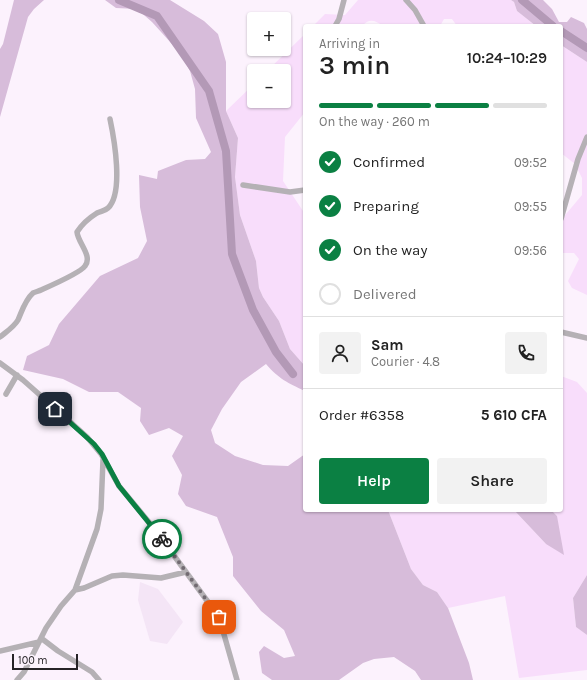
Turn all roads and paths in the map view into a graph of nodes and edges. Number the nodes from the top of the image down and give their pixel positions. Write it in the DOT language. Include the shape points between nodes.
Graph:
graph roads {
  1 [pos="344,0"];
  2 [pos="406,0"];
  3 [pos="336,24"];
  4 [pos="423,24"];
  5 [pos="110,119"];
  6 [pos="587,137"];
  7 [pos="243,185"];
  8 [pos="303,190"];
  9 [pos="563,212"];
  10 [pos="563,332"];
  11 [pos="0,337"];
  12 [pos="587,338"];
  13 [pos="0,363"];
  14 [pos="17,375"];
  15 [pos="6,394"];
  16 [pos="103,458"];
  17 [pos="186,572"];
  18 [pos="75,590"];
  19 [pos="40,640"];
  20 [pos="0,651"];
  21 [pos="17,680"];
  22 [pos="99,680"];
  23 [pos="237,680"];
  1 -- 3 [label="street"];
  2 -- 4 [label="street"];
  5 -- 11 [label="street" via="117,168 116,184 111,204 107,209 88,219 77,232 86,254 85,266 34,292 28,298 17,321"];
  6 -- 9 [label="street"];
  7 -- 8 [label="street" via="290,192"];
  10 -- 12 [label="street"];
  13 -- 14 [label="street"];
  14 -- 15 [label="street"];
  14 -- 16 [label="street" via="87,437"];
  16 -- 17 [label="street" via="119,486"];
  16 -- 18 [label="street" via="101,509 97,529"];
  17 -- 18 [label="street" via="161,578 112,576"];
  17 -- 23 [label="street" via="219,617"];
  18 -- 19 [label="street" via="54,616"];
  19 -- 20 [label="street"];
  19 -- 21 [label="street" via="24,672"];
  19 -- 22 [label="street" via="92,672"];
}
